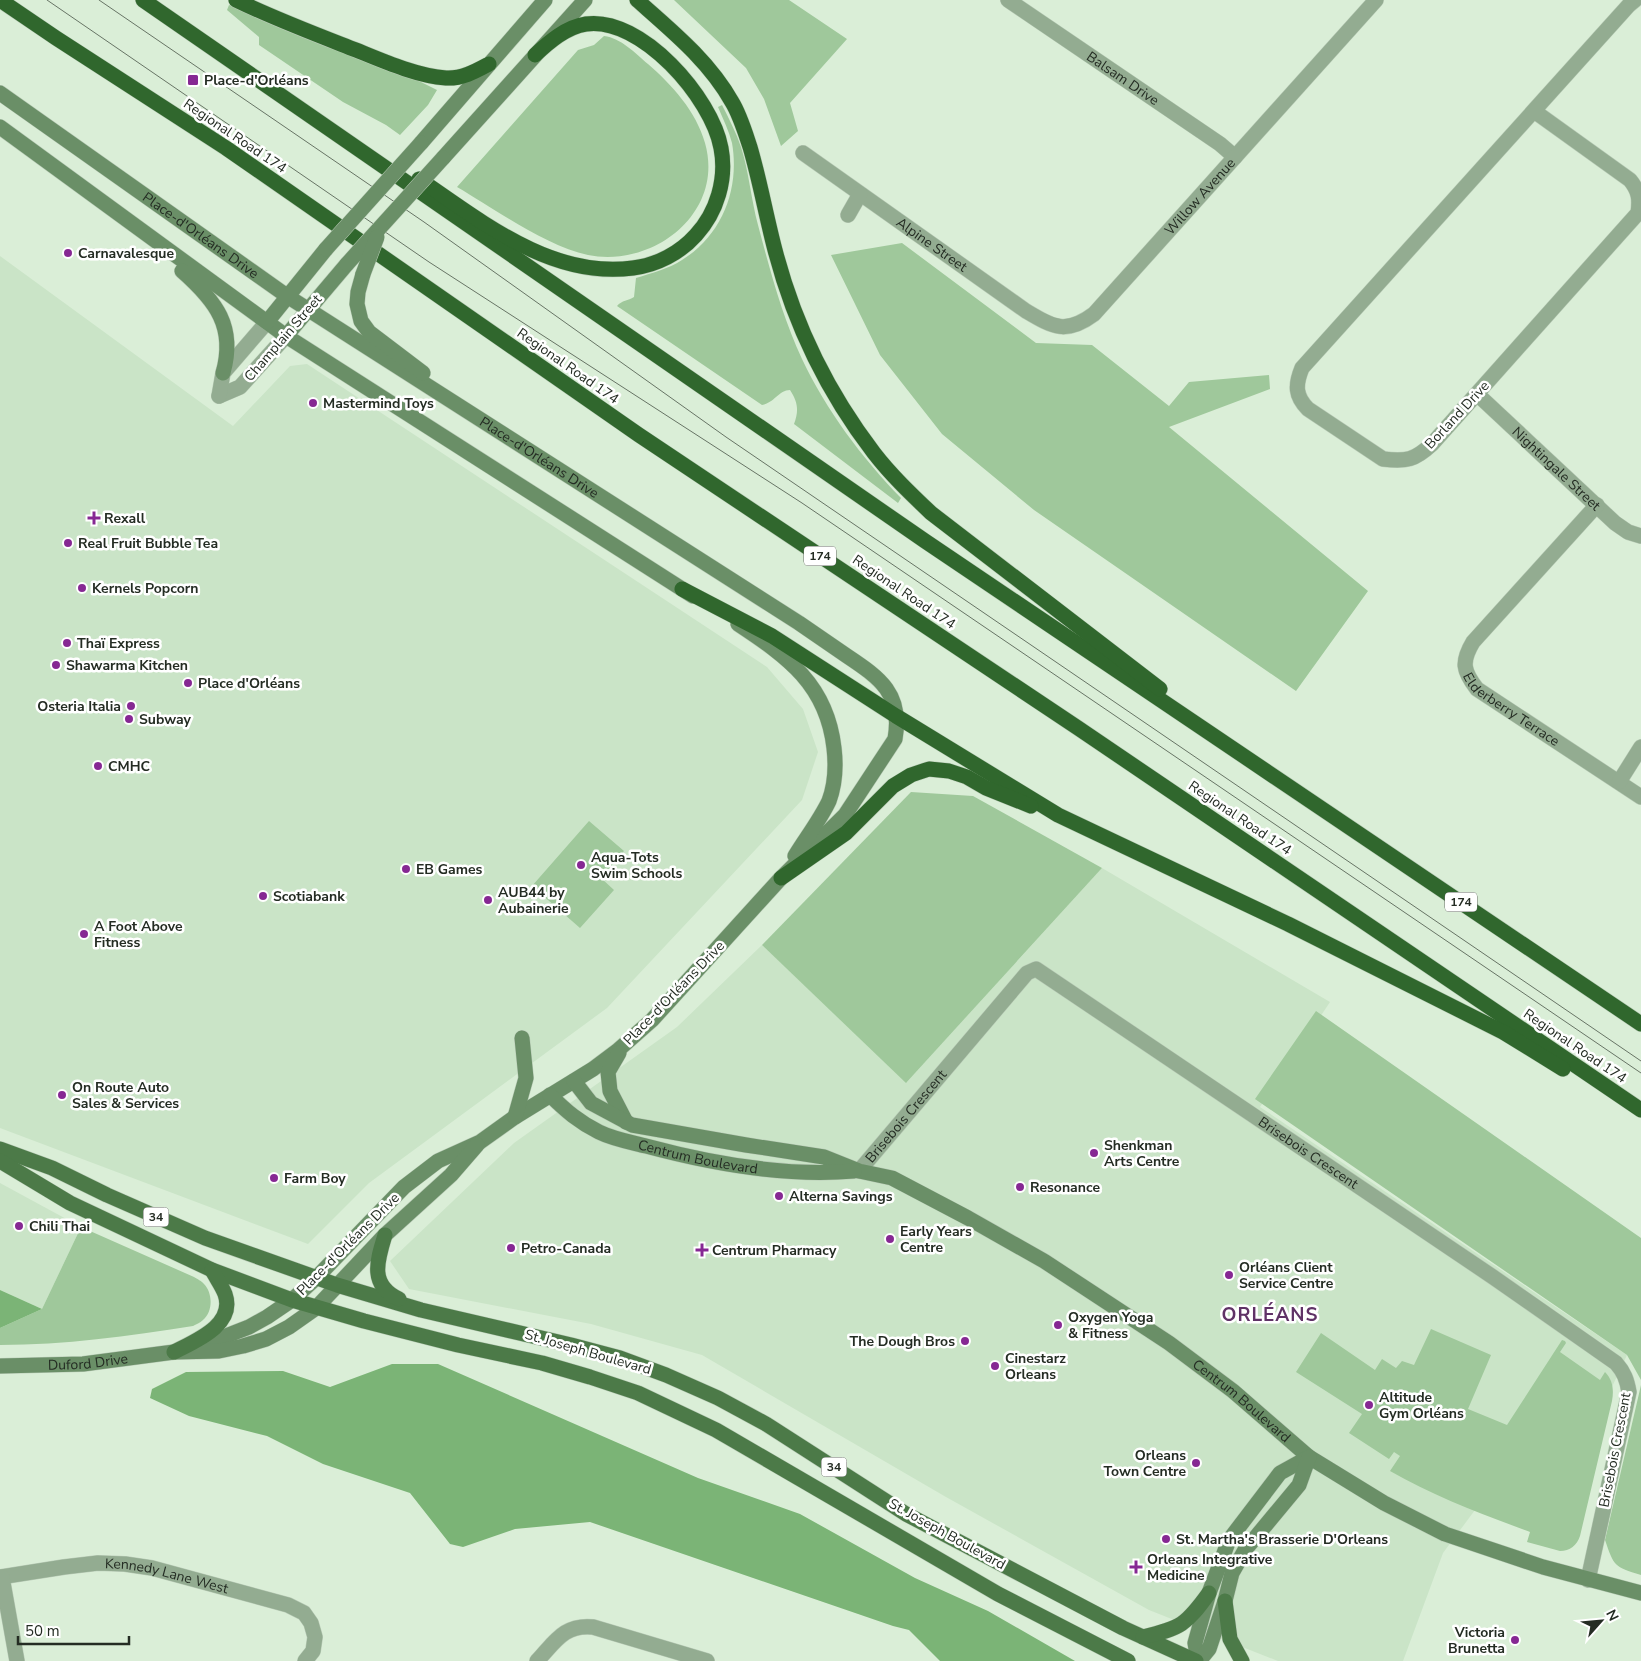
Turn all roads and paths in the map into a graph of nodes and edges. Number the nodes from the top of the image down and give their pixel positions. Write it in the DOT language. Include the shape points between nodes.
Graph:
graph roads {
  1 [pos="0,0"];
  2 [pos="143,0"];
  3 [pos="158,0"];
  4 [pos="236,0"];
  5 [pos="545,0"];
  6 [pos="585,0"];
  7 [pos="637,0"];
  8 [pos="1008,0"];
  9 [pos="1376,0"];
  10 [pos="1635,0"];
  11 [pos="535,55"];
  12 [pos="489,64"];
  13 [pos="0,93"];
  14 [pos="1534,111"];
  15 [pos="0,127"];
  16 [pos="803,153"];
  17 [pos="1235,157"];
  18 [pos="860,194"];
  19 [pos="848,216"];
  20 [pos="131,224"];
  21 [pos="382,226"];
  22 [pos="1001,294"];
  23 [pos="287,296"];
  24 [pos="308,309"];
  25 [pos="267,322"];
  26 [pos="286,336"];
  27 [pos="224,373"];
  28 [pos="1477,394"];
  29 [pos="499,432"];
  30 [pos="1597,505"];
  31 [pos="1641,536"];
  32 [pos="682,589"];
  33 [pos="896,716"];
  34 [pos="1641,747"];
  35 [pos="1280,782"];
  36 [pos="1619,782"];
  37 [pos="1641,797"];
  38 [pos="1058,815"];
  39 [pos="781,878"];
  40 [pos="1641,1024"];
  41 [pos="522,1038"];
  42 [pos="622,1047"];
  43 [pos="574,1081"];
  44 [pos="550,1095"];
  45 [pos="1641,1110"];
  46 [pos="515,1117"];
  47 [pos="1641,1117"];
  48 [pos="626,1122"];
  49 [pos="480,1142"];
  50 [pos="0,1149"];
  51 [pos="0,1161"];
  52 [pos="859,1170"];
  53 [pos="385,1235"];
  54 [pos="212,1270"];
  55 [pos="316,1278"];
  56 [pos="337,1285"];
  57 [pos="292,1300"];
  58 [pos="316,1308"];
  59 [pos="421,1310"];
  60 [pos="174,1352"];
  61 [pos="0,1366"];
  62 [pos="1310,1457"];
  63 [pos="826,1461"];
  64 [pos="811,1485"];
  65 [pos="1,1577"];
  66 [pos="1588,1580"];
  67 [pos="1209,1593"];
  68 [pos="1641,1593"];
  69 [pos="1225,1601"];
  70 [pos="1142,1637"];
  71 [pos="17,1661"];
  72 [pos="306,1661"];
  73 [pos="537,1661"];
  74 [pos="707,1661"];
  75 [pos="1128,1661"];
  76 [pos="1198,1661"];
  77 [pos="1242,1661"];
  1 -- 45 [label="highway, Regional Road 174 / 174" via="226,148 639,435"];
  2 -- 35 [label="highway, 174" via="925,542"];
  3 -- 11 [label="highway" via="491,228 535,251 583,267 624,269 660,260 689,243 712,213 722,174 722,149 717,131 696,93 682,76 644,43 607,24 584,24 573,28"];
  4 -- 12 [label="highway" via="390,64 433,76 458,77"];
  5 -- 12 [label="main road, Champlain Street"];
  6 -- 11 [label="main road, Champlain Street"];
  7 -- 35 [label="highway" via="703,60 733,104 747,139 775,250 799,324 846,412 875,454 931,513"];
  8 -- 17 [label="street, Balsam Drive" via="1205,133"];
  9 -- 17 [label="street, Willow Avenue"];
  10 -- 14 [label="street, Borland Drive"];
  11 -- 21 [label="main road, Champlain Street, bridge"];
  12 -- 23 [label="main road, Champlain Street, bridge"];
  13 -- 23 [label="main road, Place-d'Orléans Drive"];
  14 -- 28 [label="street, Borland Drive" via="1630,180 1640,198 1638,213"];
  14 -- 28 [label="street, Borland Drive" via="1302,368 1297,381 1297,392 1308,409 1382,459 1397,461 1410,460 1422,453"];
  15 -- 20 [label="main road, Place-d'Orléans Drive"];
  16 -- 18 [label="street, Alpine Street"];
  17 -- 22 [label="street, Willow Avenue" via="1094,314 1082,323 1052,326"];
  18 -- 19 [label="street"];
  18 -- 22 [label="street, Alpine Street"];
  20 -- 25 [label="main road, Place-d'Orléans Drive"];
  20 -- 27 [label="main road" via="196,283 218,313 228,341"];
  21 -- 24 [label="main road, Champlain Street, bridge"];
  21 -- 29 [label="main road, bridge" via="358,292 362,321 369,332"];
  23 -- 24 [label="main road, Place-d'Orléans Drive"];
  23 -- 25 [label="main road, Champlain Street"];
  24 -- 26 [label="main road, Champlain Street"];
  24 -- 29 [label="main road, Place-d'Orléans Drive"];
  25 -- 26 [label="main road, Place-d'Orléans Drive"];
  25 -- 27 [label="street, Champlain Street"];
  26 -- 27 [label="street, Champlain Street" via="240,388 219,396"];
  26 -- 32 [label="main road, Place-d'Orléans Drive"];
  28 -- 30 [label="street, Nightingale Street"];
  29 -- 33 [label="main road, Place-d'Orléans Drive" via="875,675 888,689"];
  30 -- 31 [label="street, Nightingale Street" via="1628,532"];
  30 -- 36 [label="street, Elderberry Terrace" via="1472,642 1464,665 1477,689"];
  32 -- 33 [label="highway" via="772,636"];
  32 -- 39 [label="main road, Place-d'Orléans Drive" via="788,661 811,685 824,705 832,728 835,775 829,799"];
  33 -- 38 [label="highway"];
  33 -- 39 [label="main road, Place-d'Orléans Drive" via="895,739 845,815"];
  34 -- 36 [label="street"];
  35 -- 40 [label="highway, 174"];
  36 -- 37 [label="street, Elderberry Terrace"];
  38 -- 39 [label="highway" via="1018,802 967,777 929,769 893,786 846,833"];
  38 -- 47 [label="highway" via="1288,924 1503,1032"];
  39 -- 42 [label="main road, Place-d'Orléans Drive" via="680,991"];
  41 -- 46 [label="main road" via="526,1078"];
  42 -- 43 [label="main road, Place-d'Orléans Drive"];
  42 -- 48 [label="main road" via="608,1072 610,1091"];
  43 -- 44 [label="main road, Place-d'Orléans Drive"];
  43 -- 48 [label="main road, Centrum Boulevard" via="590,1103"];
  44 -- 46 [label="main road, Place-d'Orléans Drive"];
  44 -- 52 [label="main road, Centrum Boulevard" via="570,1115 612,1138 672,1153 742,1166 823,1174"];
  46 -- 49 [label="main road, Place-d'Orléans Drive"];
  48 -- 52 [label="main road, Centrum Boulevard" via="724,1142 824,1157"];
  49 -- 53 [label="main road, Place-d'Orléans Drive" via="451,1175"];
  49 -- 55 [label="main road, Place-d'Orléans Drive" via="438,1161 404,1187"];
  50 -- 55 [label="main road, St. Joseph Boulevard / 34" via="52,1168 205,1238"];
  51 -- 54 [label="main road, St. Joseph Boulevard / 34" via="70,1204"];
  52 -- 62 [label="main road, Centrum Boulevard" via="892,1178 1044,1261 1169,1343 1233,1391"];
  52 -- 66 [label="street, Brisebois Crescent" via="1028,973 1036,969 1494,1277 1623,1370 1629,1392"];
  53 -- 56 [label="main road, Place-d'Orléans Drive"];
  53 -- 59 [label="main road" via="377,1260 377,1274 384,1288 393,1296"];
  54 -- 57 [label="main road, St. Joseph Boulevard / 34"];
  54 -- 60 [label="main road" via="226,1295 227,1308 215,1329"];
  55 -- 56 [label="main road, St. Joseph Boulevard / 34"];
  55 -- 57 [label="main road, Place-d'Orléans Drive"];
  56 -- 58 [label="main road, Place-d'Orléans Drive"];
  56 -- 59 [label="main road, St. Joseph Boulevard / 34"];
  57 -- 58 [label="main road, St. Joseph Boulevard / 34"];
  57 -- 60 [label="main road, Duford Drive" via="249,1327"];
  58 -- 60 [label="main road, Duford Drive" via="266,1339 219,1350"];
  58 -- 64 [label="main road, St. Joseph Boulevard / 34" via="550,1366 638,1393 716,1430"];
  59 -- 63 [label="main road, St. Joseph Boulevard / 34" via="620,1358 726,1402"];
  60 -- 61 [label="main road, Duford Drive" via="83,1364"];
  62 -- 66 [label="main road, Centrum Boulevard" via="1384,1503 1445,1534"];
  62 -- 67 [label="main road" via="1280,1473 1248,1513 1229,1540"];
  62 -- 69 [label="main road" via="1299,1485 1245,1550 1232,1573"];
  63 -- 64 [label="main road"];
  63 -- 70 [label="main road, St. Joseph Boulevard / 34" via="906,1514"];
  64 -- 75 [label="main road, St. Joseph Boulevard / 34" via="998,1594"];
  65 -- 71 [label="street"];
  65 -- 72 [label="street, Kennedy Lane West" via="64,1567 126,1564 152,1568 288,1605 304,1613 311,1623 315,1637 313,1651"];
  66 -- 68 [label="main road, Centrum Boulevard"];
  67 -- 70 [label="main road" via="1186,1622 1165,1632"];
  67 -- 76 [label="main road" via="1195,1643"];
  69 -- 76 [label="main road" via="1209,1649"];
  69 -- 77 [label="main road" via="1230,1639"];
  70 -- 76 [label="main road, St. Joseph Boulevard / 34"];
  73 -- 74 [label="street" via="567,1631 581,1626"];
}
